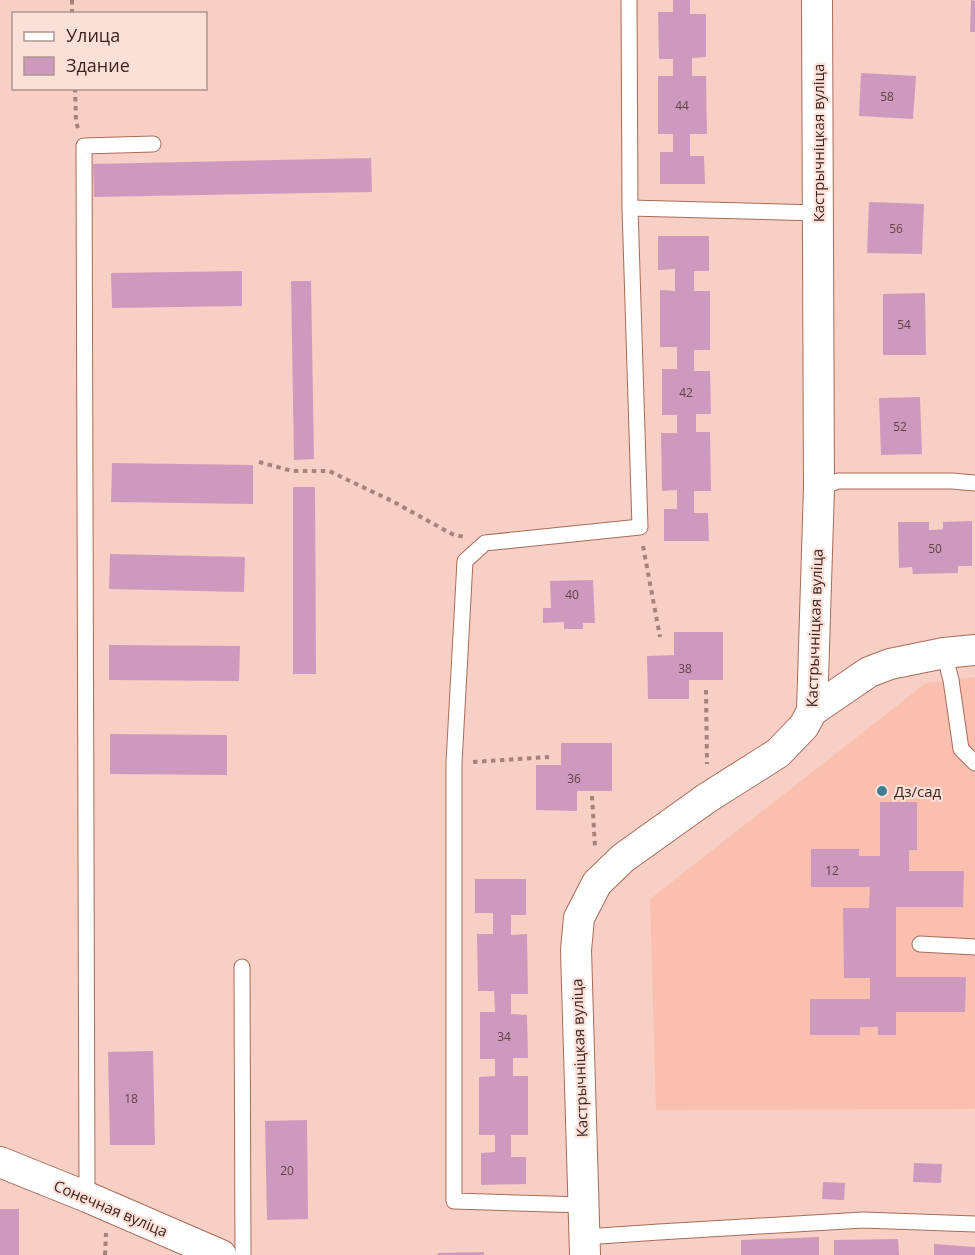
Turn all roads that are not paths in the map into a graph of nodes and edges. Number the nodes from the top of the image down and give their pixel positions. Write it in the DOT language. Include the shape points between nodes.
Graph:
graph roads {
  1 [pos="629,0"];
  2 [pos="817,0"];
  3 [pos="153,144"];
  4 [pos="630,208"];
  5 [pos="819,213"];
  6 [pos="975,483"];
  7 [pos="819,488"];
  8 [pos="975,650"];
  9 [pos="944,653"];
  10 [pos="812,711"];
  11 [pos="975,763"];
  12 [pos="920,944"];
  13 [pos="975,947"];
  14 [pos="242,967"];
  15 [pos="0,1162"];
  16 [pos="87,1197"];
  17 [pos="584,1204"];
  18 [pos="975,1224"];
  19 [pos="585,1246"];
  20 [pos="221,1255"];
  21 [pos="243,1255"];
  1 -- 4 [label="lane"];
  2 -- 5 [label="street, Кастрычніцкая вуліца"];
  3 -- 16 [label="lane" via="84,146"];
  4 -- 5 [label="lane"];
  4 -- 17 [label="lane" via="640,527 485,543 465,561 454,763 454,1201"];
  5 -- 7 [label="street, Кастрычніцкая вуліца"];
  6 -- 7 [label="lane" via="838,481"];
  7 -- 10 [label="street, Кастрычніцкая вуліца"];
  8 -- 9 [label="street"];
  9 -- 10 [label="street" via="869,672"];
  9 -- 11 [label="lane" via="961,749"];
  10 -- 17 [label="street, Кастрычніцкая вуліца" via="804,726 778,753 623,858 597,883 579,918 576,950"];
  12 -- 13 [label="lane"];
  14 -- 21 [label="lane"];
  15 -- 16 [label="street, Сонечная вуліца"];
  16 -- 20 [label="street, Сонечная вуліца"];
  17 -- 19 [label="street, Кастрычніцкая вуліца"];
  18 -- 19 [label="lane" via="863,1220 671,1231"];
}
